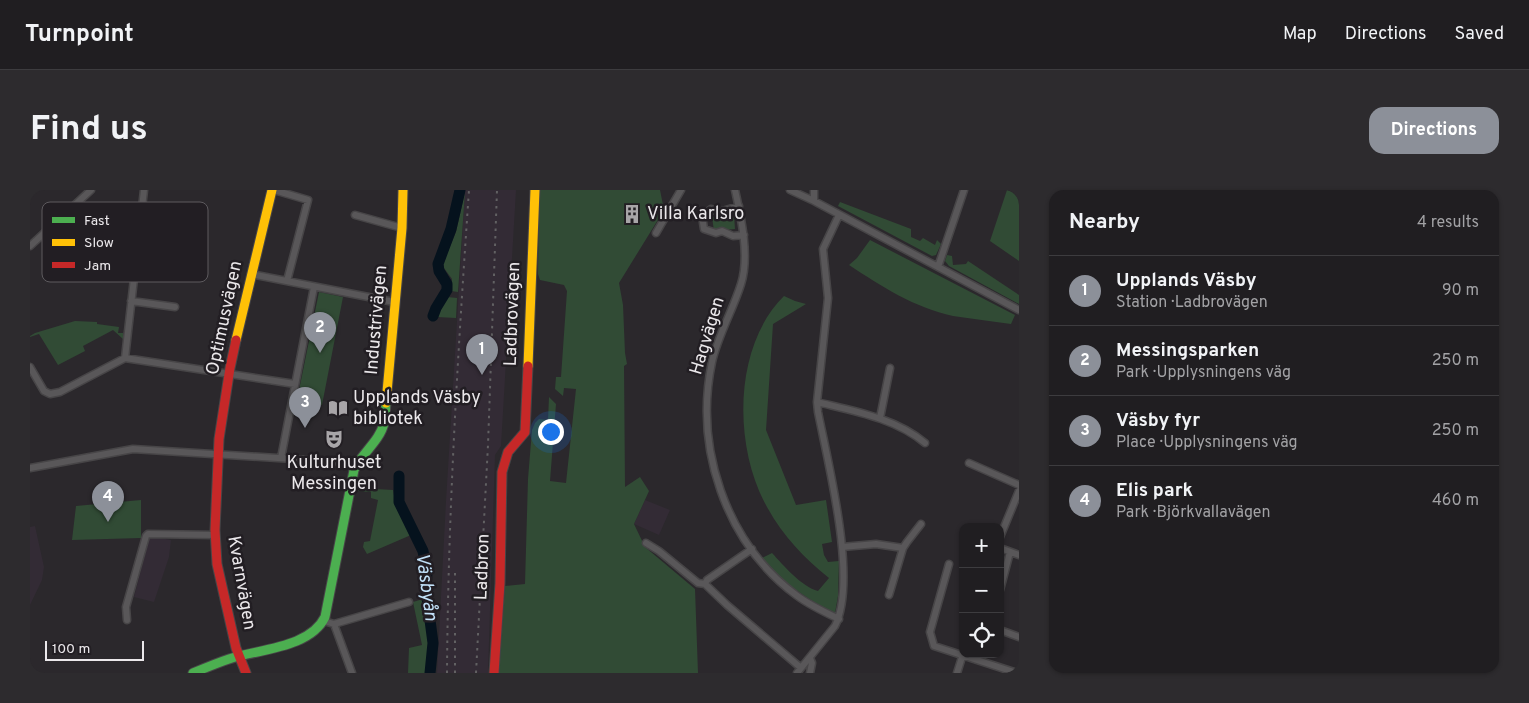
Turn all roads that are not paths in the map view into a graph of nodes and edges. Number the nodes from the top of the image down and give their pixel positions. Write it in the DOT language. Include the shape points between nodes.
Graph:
graph roads {
  1 [pos="91,190"];
  2 [pos="273,190"];
  3 [pos="403,190"];
  4 [pos="535,190"];
  5 [pos="681,190"];
  6 [pos="735,190"];
  7 [pos="790,190"];
  8 [pos="814,190"];
  9 [pos="964,190"];
  10 [pos="814,201"];
  11 [pos="78,202"];
  12 [pos="739,206"];
  13 [pos="355,215"];
  14 [pos="839,215"];
  15 [pos="402,228"];
  16 [pos="656,233"];
  17 [pos="42,235"];
  18 [pos="744,235"];
  19 [pos="30,246"];
  20 [pos="938,267"];
  21 [pos="251,274"];
  22 [pos="288,281"];
  23 [pos="134,282"];
  24 [pos="314,287"];
  25 [pos="131,301"];
  26 [pos="394,302"];
  27 [pos="175,307"];
  28 [pos="1019,310"];
  29 [pos="125,358"];
  30 [pos="30,367"];
  31 [pos="890,368"];
  32 [pos="230,374"];
  33 [pos="296,384"];
  34 [pos="817,402"];
  35 [pos="880,418"];
  36 [pos="925,443"];
  37 [pos="219,454"];
  38 [pos="281,458"];
  39 [pos="504,462"];
  40 [pos="356,463"];
  41 [pos="969,463"];
  42 [pos="30,468"];
  43 [pos="1019,485"];
  44 [pos="1019,490"];
  45 [pos="921,524"];
  46 [pos="1004,527"];
  47 [pos="215,535"];
  48 [pos="646,543"];
  49 [pos="842,547"];
  50 [pos="903,548"];
  51 [pos="752,549"];
  52 [pos="1004,550"];
  53 [pos="1010,552"];
  54 [pos="1019,555"];
  55 [pos="949,564"];
  56 [pos="1004,575"];
  57 [pos="706,584"];
  58 [pos="889,595"];
  59 [pos="409,602"];
  60 [pos="839,619"];
  61 [pos="127,620"];
  62 [pos="324,621"];
  63 [pos="334,624"];
  64 [pos="1004,631"];
  65 [pos="1019,637"];
  66 [pos="959,654"];
  67 [pos="239,656"];
  68 [pos="810,658"];
  69 [pos="962,658"];
  70 [pos="971,658"];
  71 [pos="799,671"];
  72 [pos="1007,672"];
  73 [pos="193,673"];
  74 [pos="246,673"];
  75 [pos="352,673"];
  76 [pos="494,673"];
  77 [pos="810,673"];
  78 [pos="957,673"];
  79 [pos="1017,673"];
  1 -- 11 [label="street"];
  2 -- 21 [label="street, Optimusvägen"];
  2 -- 22 [label="street" via="308,200"];
  3 -- 15 [label="street, Industrivägen"];
  4 -- 39 [label="street, Ladbrovägen" via="525,432"];
  5 -- 16 [label="street"];
  6 -- 12 [label="street, Hagvägen"];
  7 -- 10 [label="street"];
  8 -- 10 [label="street"];
  9 -- 20 [label="street"];
  10 -- 14 [label="street"];
  12 -- 18 [label="street, Hagvägen"];
  12 -- 18 [label="street" via="719,212 711,210 702,216 704,229 733,236"];
  13 -- 15 [label="street"];
  14 -- 20 [label="street"];
  14 -- 34 [label="street" via="823,249 828,298"];
  15 -- 26 [label="street, Industrivägen"];
  17 -- 19 [label="street"];
  18 -- 51 [label="street, Hagvägen" via="742,282 713,358 706,420 722,496"];
  20 -- 28 [label="street"];
  21 -- 22 [label="street"];
  21 -- 32 [label="street, Optimusvägen"];
  22 -- 24 [label="street"];
  23 -- 25 [label="street"];
  24 -- 26 [label="street"];
  24 -- 33 [label="street"];
  25 -- 27 [label="street"];
  25 -- 29 [label="street"];
  26 -- 40 [label="street, Industrivägen" via="384,424 381,433"];
  29 -- 30 [label="street" via="60,392 50,394 44,391"];
  29 -- 32 [label="street"];
  31 -- 35 [label="street"];
  32 -- 33 [label="street"];
  32 -- 37 [label="street, Optimusvägen"];
  33 -- 38 [label="street"];
  34 -- 35 [label="street"];
  34 -- 49 [label="street"];
  35 -- 36 [label="street"];
  37 -- 38 [label="street"];
  37 -- 42 [label="street" via="134,449"];
  37 -- 47 [label="street, Kvarnvägen"];
  38 -- 40 [label="street"];
  39 -- 76 [label="street, Ladbron"];
  40 -- 62 [label="street, Industrivägen"];
  41 -- 43 [label="street"];
  44 -- 46 [label="street"];
  45 -- 50 [label="street"];
  47 -- 61 [label="street" via="148,534 126,607"];
  47 -- 67 [label="street, Kvarnvägen" via="220,578"];
  48 -- 57 [label="street" via="698,583"];
  49 -- 50 [label="street" via="876,544"];
  49 -- 60 [label="street" via="843,589"];
  50 -- 58 [label="street"];
  51 -- 57 [label="street" via="707,580"];
  51 -- 60 [label="street, Hagvägen" via="773,575 796,595"];
  52 -- 53 [label="street"];
  53 -- 54 [label="street"];
  53 -- 56 [label="street"];
  55 -- 66 [label="street" via="930,632 934,646"];
  57 -- 71 [label="street"];
  59 -- 63 [label="street"];
  60 -- 68 [label="street"];
  62 -- 63 [label="street"];
  62 -- 67 [label="street" via="306,638"];
  63 -- 75 [label="street"];
  64 -- 65 [label="street"];
  67 -- 73 [label="street"];
  67 -- 74 [label="street, Kvarnvägen"];
  68 -- 71 [label="street"];
  68 -- 77 [label="street"];
  69 -- 78 [label="street"];
  70 -- 72 [label="street"];
  72 -- 79 [label="street"];
}
